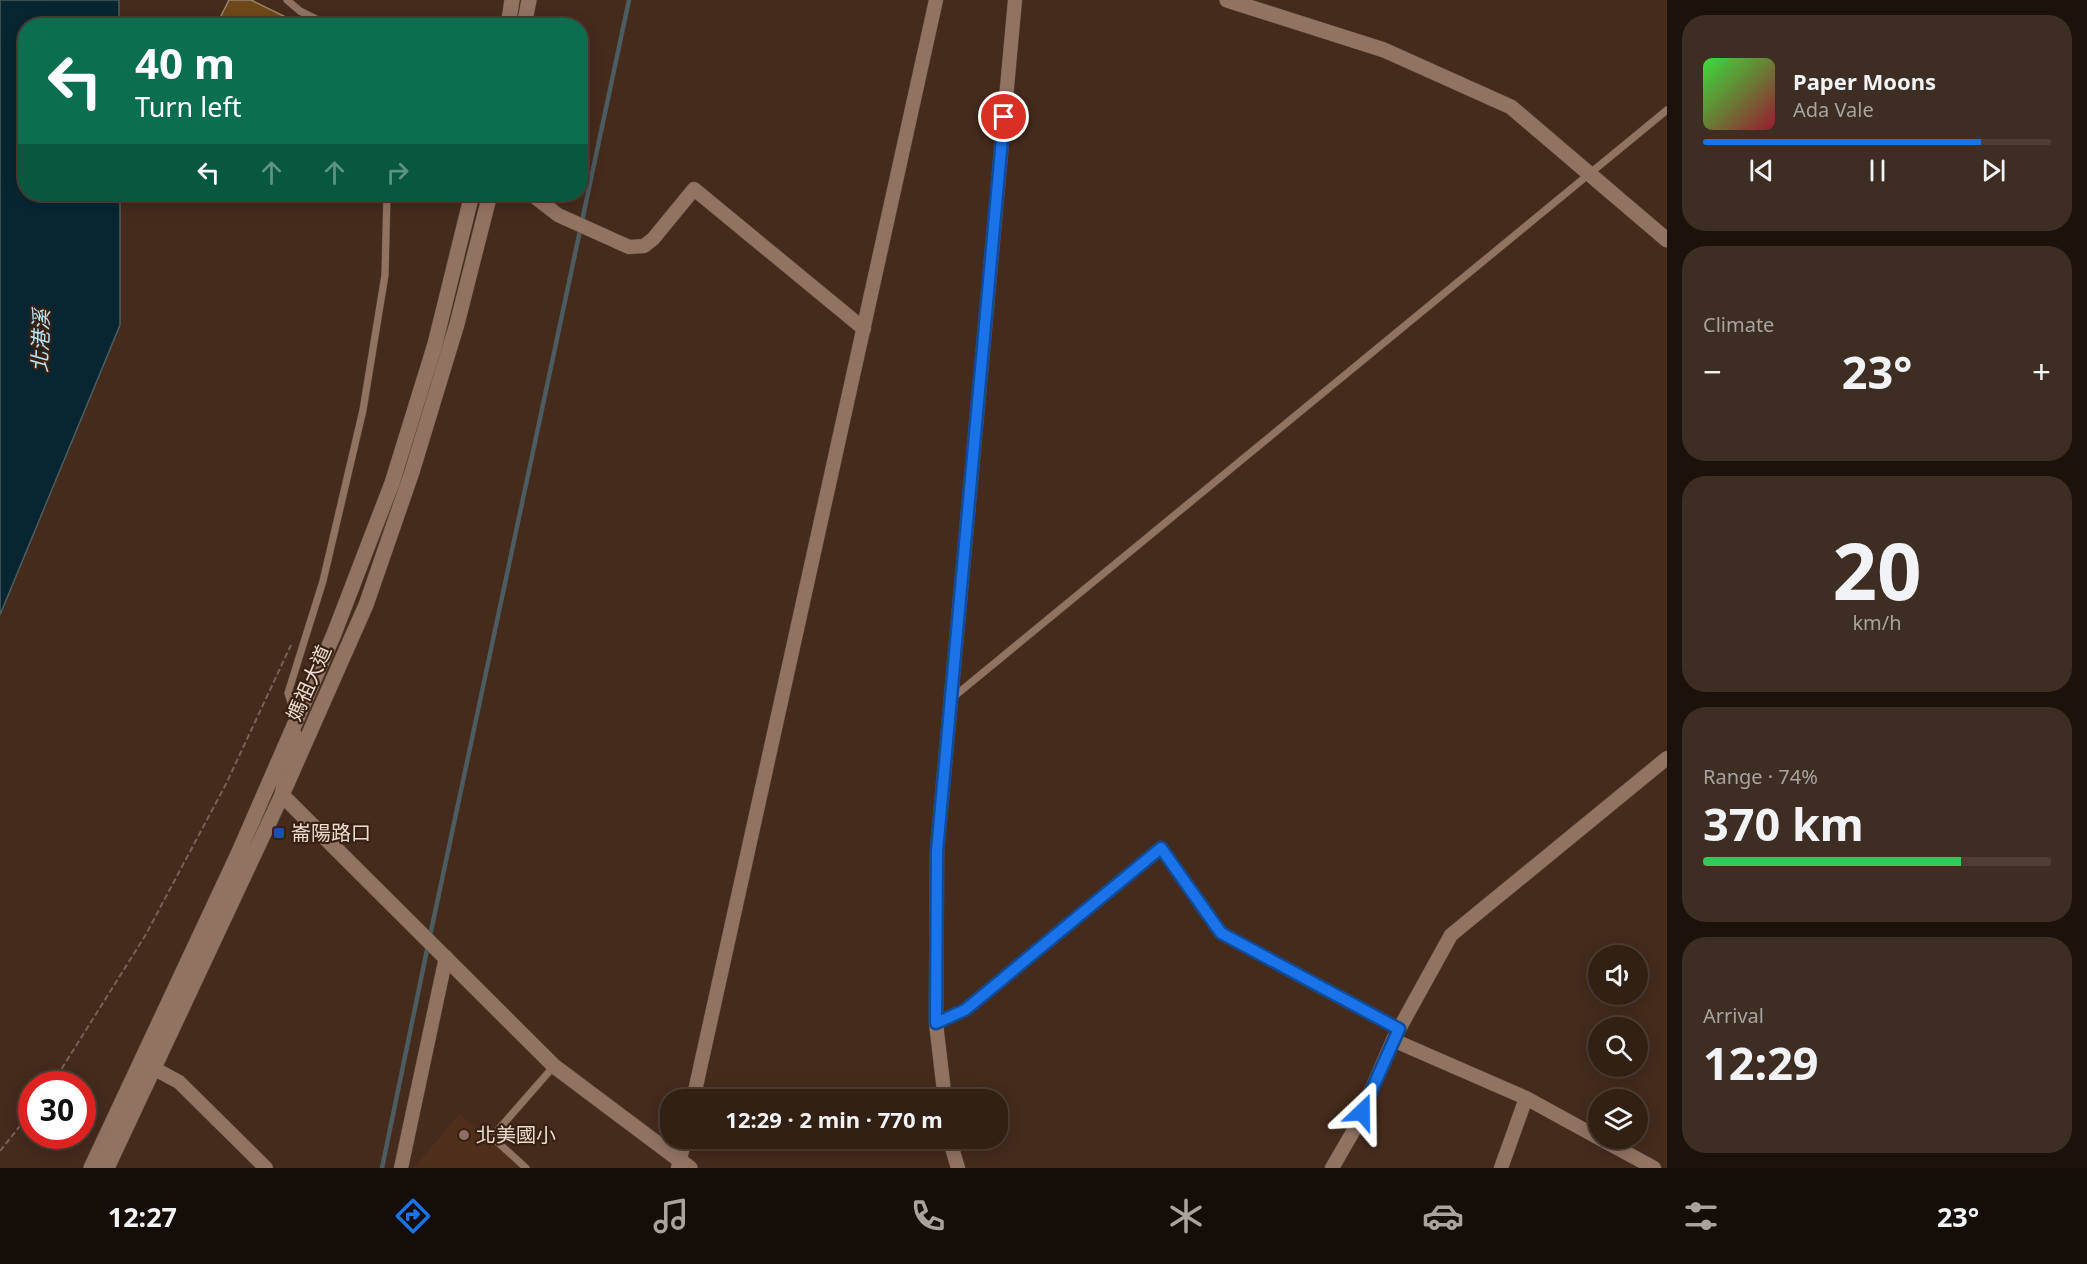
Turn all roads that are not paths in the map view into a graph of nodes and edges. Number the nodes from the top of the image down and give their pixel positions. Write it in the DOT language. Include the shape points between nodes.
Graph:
graph roads {
  1 [pos="287,0"];
  2 [pos="513,0"];
  3 [pos="529,0"];
  4 [pos="936,0"];
  5 [pos="1015,0"];
  6 [pos="1231,1"];
  7 [pos="314,18"];
  8 [pos="510,18"];
  9 [pos="526,18"];
  10 [pos="1667,110"];
  11 [pos="1590,173"];
  12 [pos="387,201"];
  13 [pos="470,201"];
  14 [pos="488,201"];
  15 [pos="540,201"];
  16 [pos="1667,240"];
  17 [pos="864,329"];
  18 [pos="951,700"];
  19 [pos="297,720"];
  20 [pos="1667,758"];
  21 [pos="282,795"];
  22 [pos="446,957"];
  23 [pos="936,1023"];
  24 [pos="1396,1034"];
  25 [pos="554,1066"];
  26 [pos="155,1069"];
  27 [pos="695,1089"];
  28 [pos="944,1089"];
  29 [pos="1526,1098"];
  30 [pos="1588,1132"];
  31 [pos="684,1149"];
  32 [pos="952,1149"];
  33 [pos="1619,1149"];
  34 [pos="1630,1155"];
  35 [pos="683,1166"];
  36 [pos="92,1168"];
  37 [pos="107,1168"];
  38 [pos="266,1168"];
  39 [pos="401,1168"];
  40 [pos="526,1168"];
  41 [pos="958,1168"];
  42 [pos="1332,1168"];
  43 [pos="1501,1168"];
  44 [pos="1623,1168"];
  45 [pos="1654,1168"];
  1 -- 7 [label="lane"];
  2 -- 8 [label="main road"];
  3 -- 9 [label="main road"];
  4 -- 17 [label="street"];
  5 -- 18 [label="street"];
  6 -- 11 [label="main road" via="1384,50 1486,94 1511,107"];
  10 -- 11 [label="lane"];
  11 -- 16 [label="main road"];
  11 -- 18 [label="lane"];
  12 -- 19 [label="lane" via="385,275 363,410 323,581 288,693"];
  13 -- 19 [label="main road, 媽祖大道" via="435,344 392,483"];
  14 -- 21 [label="main road, 媽祖大道" via="457,324 366,605"];
  15 -- 17 [label="street" via="558,214 629,247 644,246 694,189"];
  17 -- 27 [label="street"];
  18 -- 23 [label="street" via="937,851"];
  19 -- 21 [label="main road"];
  19 -- 36 [label="main road, 媽祖大道"];
  20 -- 24 [label="street" via="1451,935"];
  21 -- 22 [label="main road"];
  21 -- 26 [label="main road, 媽祖大道"];
  22 -- 25 [label="main road"];
  22 -- 39 [label="street"];
  23 -- 24 [label="lane" via="965,1010 1161,848 1221,933"];
  23 -- 28 [label="street"];
  24 -- 29 [label="street"];
  24 -- 42 [label="street" via="1354,1130"];
  25 -- 35 [label="main road"];
  25 -- 40 [label="lane" via="492,1137"];
  26 -- 37 [label="main road, 媽祖大道"];
  26 -- 38 [label="street" via="179,1082"];
  29 -- 30 [label="street"];
  29 -- 43 [label="street"];
  31 -- 35 [label="street"];
  32 -- 41 [label="street"];
  33 -- 34 [label="street"];
  34 -- 44 [label="street"];
  34 -- 45 [label="street"];
}
